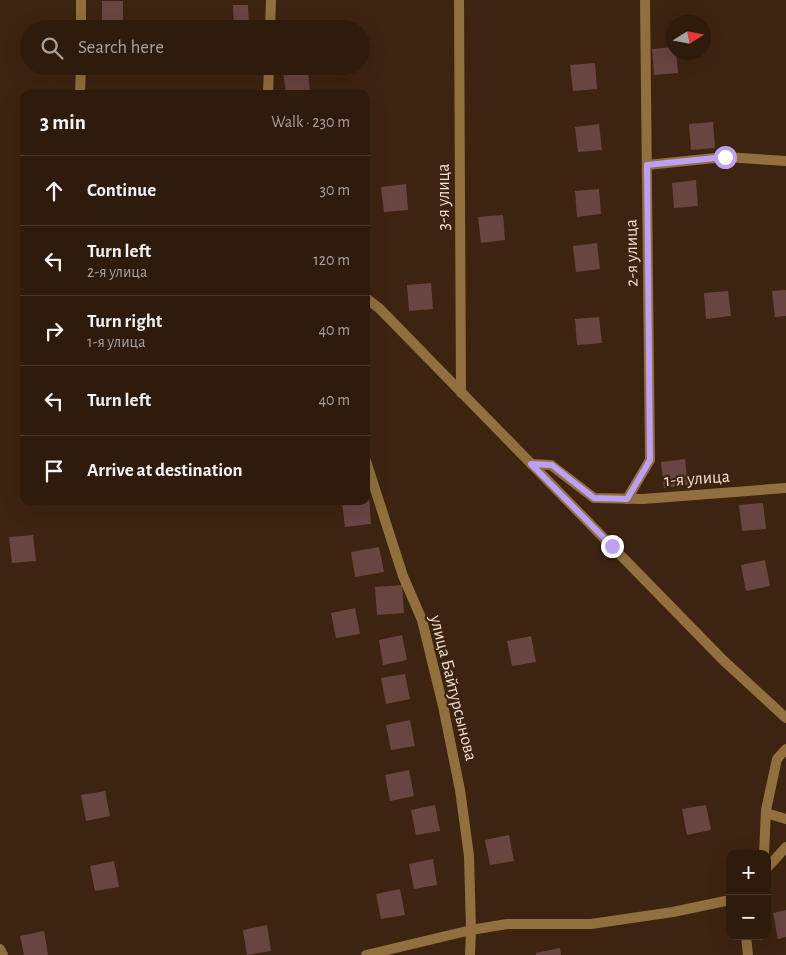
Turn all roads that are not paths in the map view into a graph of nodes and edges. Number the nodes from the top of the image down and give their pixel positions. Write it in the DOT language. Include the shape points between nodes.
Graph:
graph roads {
  1 [pos="82,0"];
  2 [pos="271,0"];
  3 [pos="459,0"];
  4 [pos="645,0"];
  5 [pos="82,20"];
  6 [pos="270,20"];
  7 [pos="81,75"];
  8 [pos="269,75"];
  9 [pos="80,90"];
  10 [pos="268,90"];
  11 [pos="786,161"];
  12 [pos="647,165"];
  13 [pos="370,301"];
  14 [pos="461,393"];
  15 [pos="531,464"];
  16 [pos="370,473"];
  17 [pos="786,488"];
  18 [pos="627,499"];
  19 [pos="786,718"];
  20 [pos="786,749"];
  21 [pos="766,813"];
  22 [pos="786,820"];
  23 [pos="786,847"];
  24 [pos="764,850"];
  25 [pos="771,864"];
  26 [pos="726,901"];
  27 [pos="471,930"];
  28 [pos="746,940"];
  29 [pos="0,949"];
  30 [pos="4,955"];
  31 [pos="366,955"];
  32 [pos="470,955"];
  33 [pos="748,955"];
  1 -- 5 [label="street"];
  2 -- 6 [label="street"];
  3 -- 14 [label="street, 3-я улица"];
  4 -- 12 [label="street, 2-я улица"];
  7 -- 9 [label="street"];
  8 -- 10 [label="street"];
  11 -- 12 [label="street" via="725,157"];
  12 -- 18 [label="street, 2-я улица" via="650,460"];
  13 -- 14 [label="street"];
  14 -- 15 [label="street"];
  15 -- 18 [label="street, 1-я улица" via="552,465 594,498"];
  15 -- 19 [label="street" via="723,660"];
  16 -- 27 [label="street, улица Байтурсынова" via="403,576 422,620 443,706 469,856"];
  17 -- 18 [label="street, 1-я улица"];
  20 -- 21 [label="street" via="777,759"];
  21 -- 22 [label="street"];
  21 -- 24 [label="street"];
  23 -- 25 [label="street"];
  26 -- 27 [label="street" via="591,924 507,924"];
  27 -- 31 [label="street"];
  27 -- 32 [label="street, улица Байтурсынова"];
  28 -- 33 [label="street"];
  29 -- 30 [label="street"];
}
